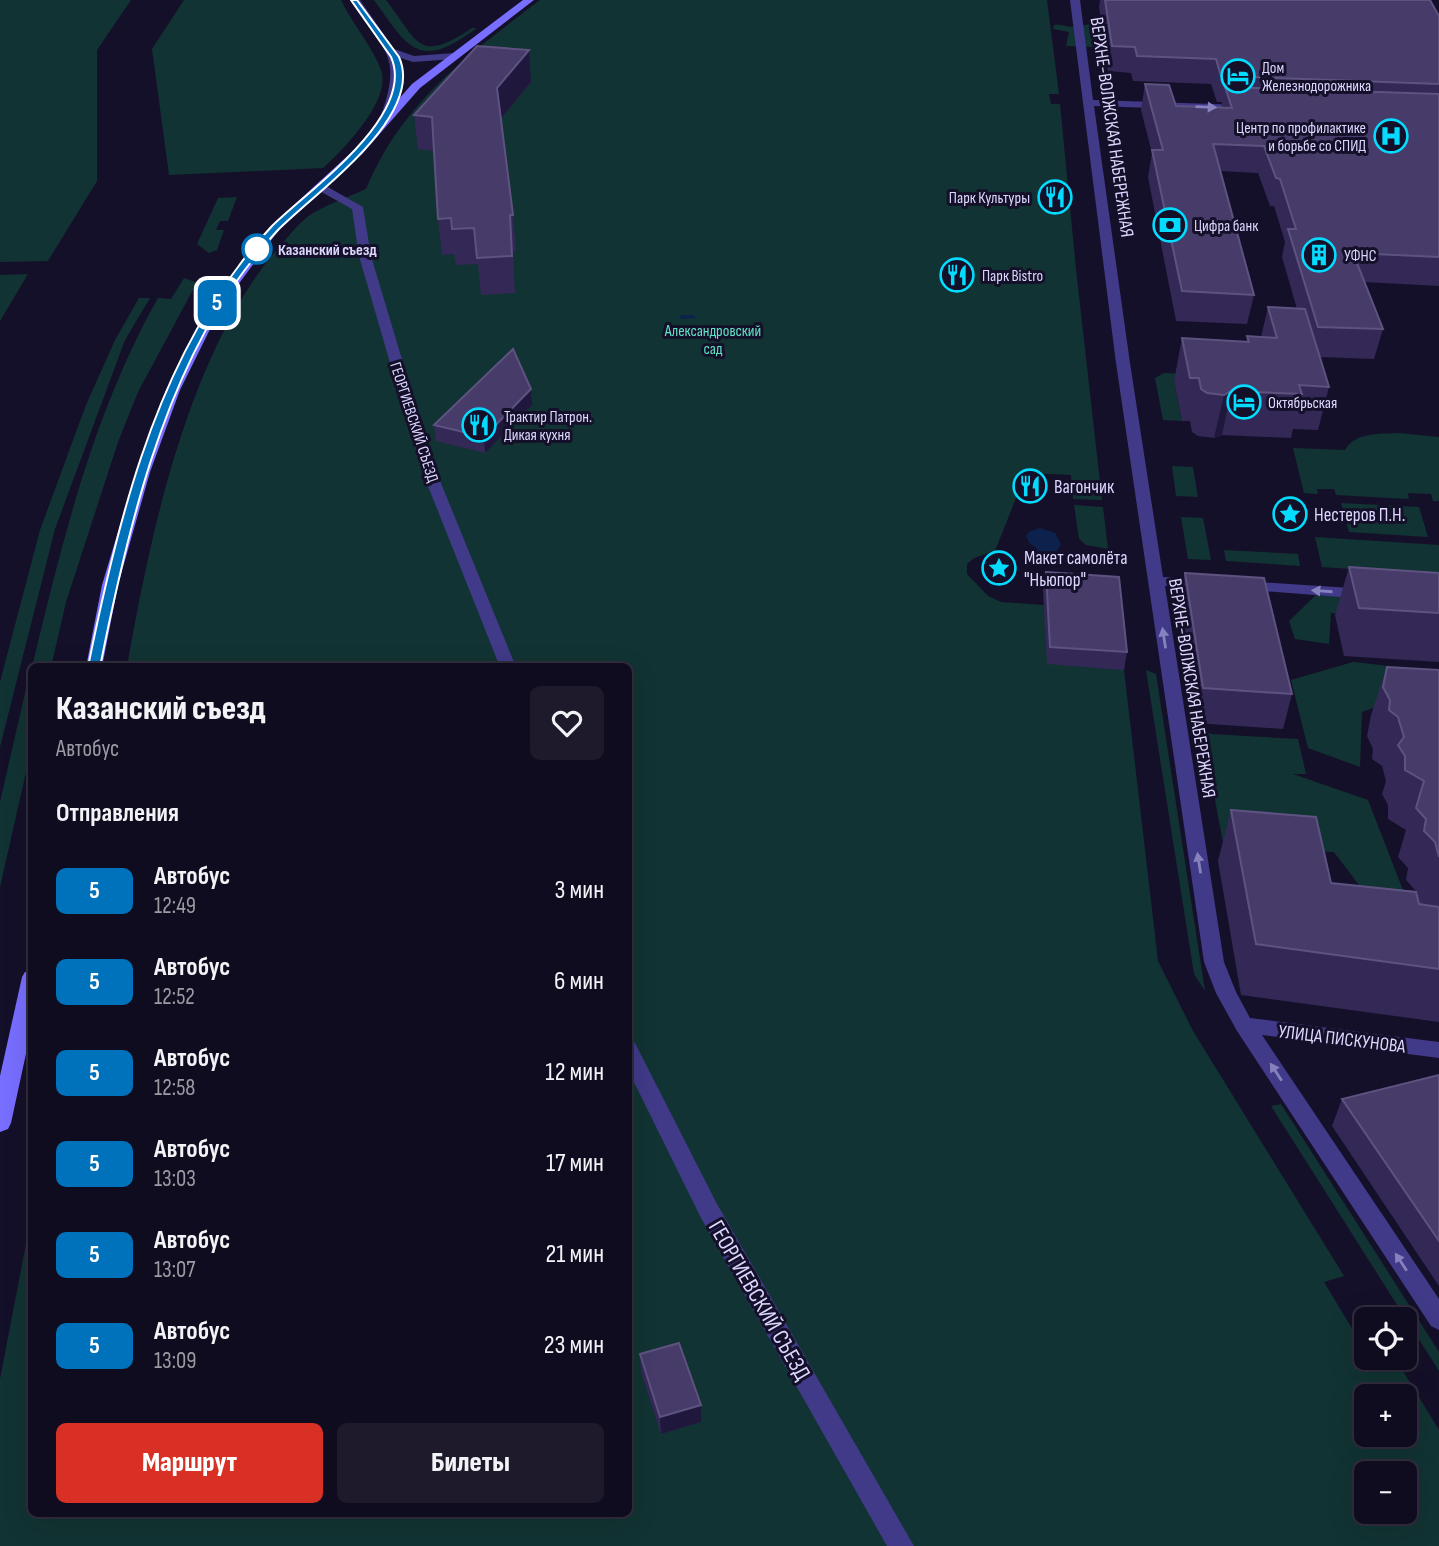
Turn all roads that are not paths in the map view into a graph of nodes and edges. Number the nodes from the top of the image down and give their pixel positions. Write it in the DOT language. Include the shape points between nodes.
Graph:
graph roads {
  1 [pos="355,0"];
  2 [pos="529,0"];
  3 [pos="1075,0"];
  4 [pos="390,51"];
  5 [pos="454,56"];
  6 [pos="1089,103"];
  7 [pos="1255,109"];
  8 [pos="385,119"];
  9 [pos="322,188"];
  10 [pos="1155,581"];
  11 [pos="1384,595"];
  12 [pos="95,663"];
  13 [pos="506,663"];
  14 [pos="28,995"];
  15 [pos="1244,1025"];
  16 [pos="1439,1050"];
  17 [pos="632,1057"];
  18 [pos="0,1123"];
  19 [pos="1439,1319"];
  20 [pos="901,1546"];
  1 -- 4 [label="street"];
  2 -- 5 [label="main road"];
  3 -- 6 [label="street, ВЕРХНЕ-ВОЛЖСКАЯ НАБЕРЕЖНАЯ"];
  4 -- 5 [label="street" via="413,59"];
  4 -- 8 [label="street" via="398,63 398,76"];
  5 -- 8 [label="main road"];
  6 -- 7 [label="street, one-way"];
  6 -- 10 [label="street, ВЕРХНЕ-ВОЛЖСКАЯ НАБЕРЕЖНАЯ"];
  8 -- 9 [label="main road"];
  9 -- 12 [label="main road" via="274,229 240,270 192,348 142,472 110,585"];
  9 -- 13 [label="street, ГЕОРГИЕВСКИЙ СЪЕЗД" via="357,207 365,256 427,466"];
  11 -- 10 [label="street, one-way"];
  15 -- 10 [label="street, ВЕРХНЕ-ВОЛЖСКАЯ НАБЕРЕЖНАЯ, one-way" via="1214,962"];
  14 -- 18 [label="main road"];
  15 -- 16 [label="street, УЛИЦА ПИСКУНОВА"];
  19 -- 15 [label="street, ВЕРХНЕ-ВОЛЖСКАЯ НАБЕРЕЖНАЯ, one-way"];
  17 -- 20 [label="street, ГЕОРГИЕВСКИЙ СЪЕЗД" via="709,1211"];
}
